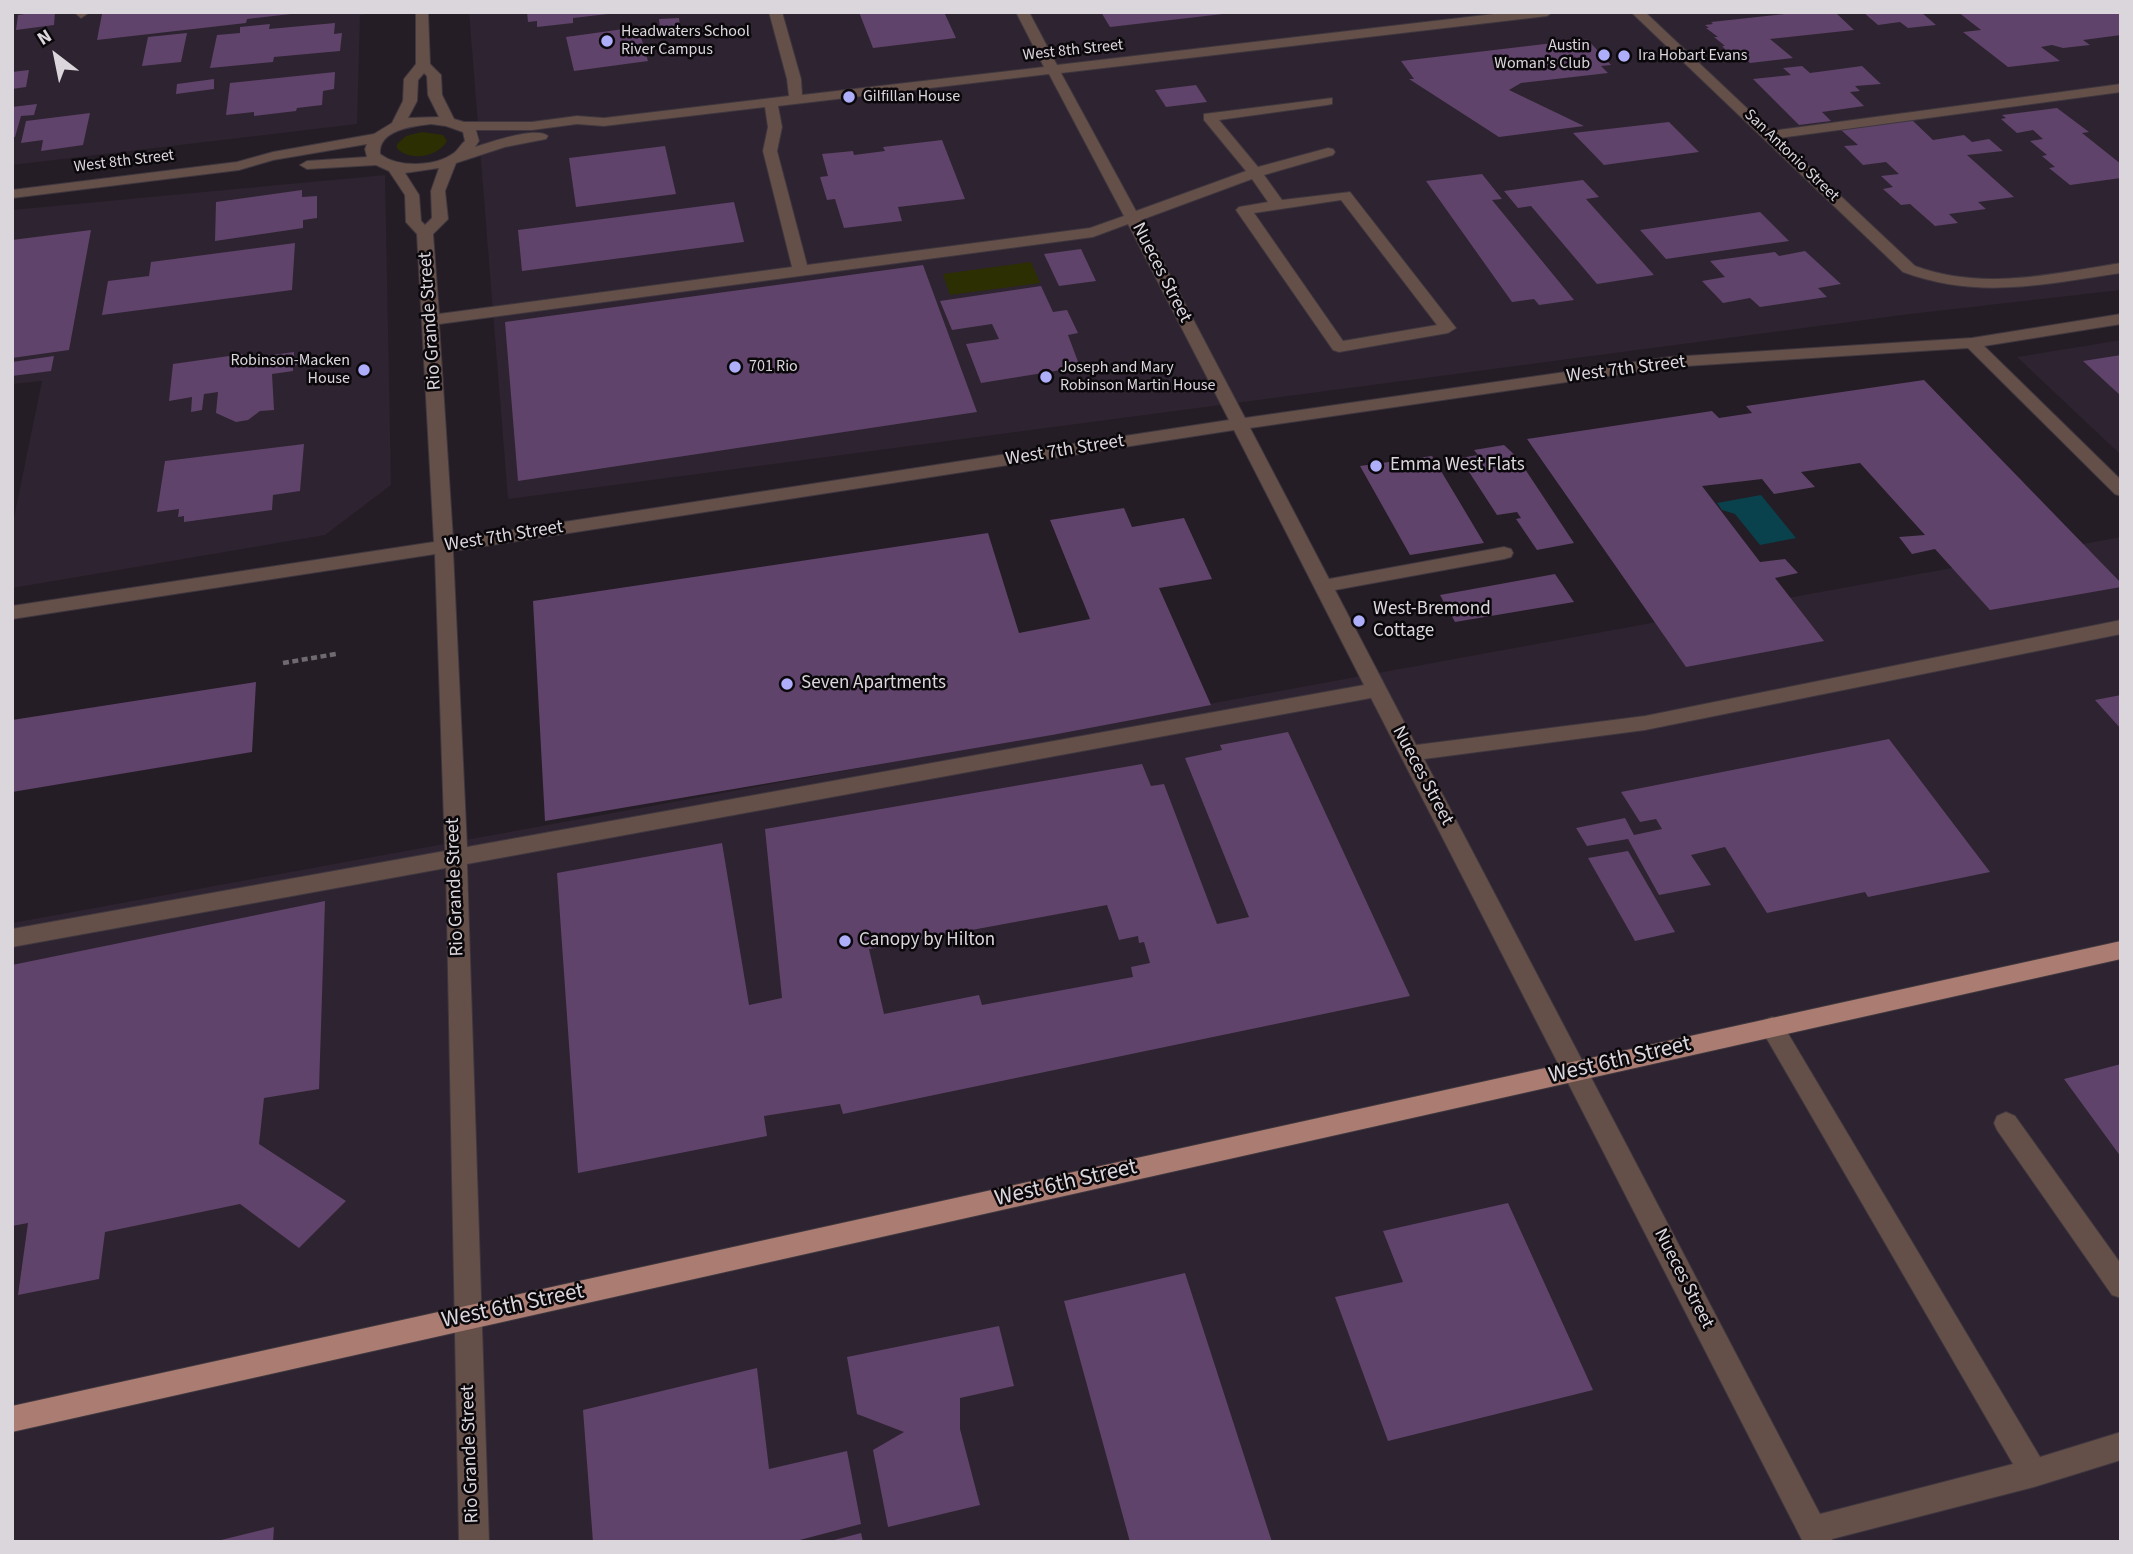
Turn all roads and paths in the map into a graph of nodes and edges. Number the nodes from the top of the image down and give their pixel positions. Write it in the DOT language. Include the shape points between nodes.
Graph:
graph roads {
  1 [pos="422,12"];
  2 [pos="775,12"];
  3 [pos="1022,12"];
  4 [pos="1547,12"];
  5 [pos="1637,12"];
  6 [pos="423,65"];
  7 [pos="1051,71"];
  8 [pos="2121,88"];
  9 [pos="796,100"];
  10 [pos="1327,101"];
  11 [pos="771,103"];
  12 [pos="448,121"];
  13 [pos="604,122"];
  14 [pos="464,126"];
  15 [pos="397,127"];
  16 [pos="1770,135"];
  17 [pos="379,137"];
  18 [pos="1328,152"];
  19 [pos="454,159"];
  20 [pos="378,161"];
  21 [pos="239,166"];
  22 [pos="394,167"];
  23 [pos="1255,173"];
  24 [pos="12,194"];
  25 [pos="1278,205"];
  26 [pos="1133,219"];
  27 [pos="425,233"];
  28 [pos="2121,268"];
  29 [pos="800,270"];
  30 [pos="2121,319"];
  31 [pos="431,320"];
  32 [pos="1972,343"];
  33 [pos="1239,424"];
  34 [pos="2121,490"];
  35 [pos="445,547"];
  36 [pos="1504,554"];
  37 [pos="1323,586"];
  38 [pos="12,613"];
  39 [pos="2121,627"];
  40 [pos="336,654"];
  41 [pos="283,663"];
  42 [pos="1377,690"];
  43 [pos="1410,753"];
  44 [pos="455,857"];
  45 [pos="12,938"];
  46 [pos="2121,950"];
  47 [pos="1772,1027"];
  48 [pos="1576,1071"];
  49 [pos="2006,1123"];
  50 [pos="2121,1286"];
  51 [pos="469,1317"];
  52 [pos="12,1419"];
  53 [pos="2121,1446"];
  54 [pos="2035,1473"];
  55 [pos="1816,1536"];
  56 [pos="474,1542"];
  1 -- 6 [label="street"];
  2 -- 9 [label="street"];
  3 -- 7 [label="street, Nueces Street"];
  4 -- 7 [label="street, West 8th Street"];
  5 -- 16 [label="street, San Antonio Street"];
  6 -- 12 [label="street" via="434,75 437,101"];
  6 -- 15 [label="street" via="411,79 410,101"];
  7 -- 9 [label="street, West 8th Street"];
  7 -- 26 [label="street, Nueces Street"];
  8 -- 16 [label="street"];
  9 -- 11 [label="street, West 8th Street"];
  10 -- 23 [label="street" via="1209,117"];
  11 -- 13 [label="street, West 8th Street"];
  11 -- 29 [label="street" via="775,127 770,151"];
  12 -- 14 [label="street, West 8th Street"];
  12 -- 15 [label="street, West 8th Street"];
  13 -- 14 [label="street, West 8th Street"];
  13 -- 19 [label="street, West 8th Street" via="581,132 532,137"];
  14 -- 19 [label="street" via="472,141"];
  15 -- 17 [label="street, West 8th Street"];
  16 -- 28 [label="street, San Antonio Street" via="1909,269 1929,278 1991,285"];
  17 -- 20 [label="street" via="372,149"];
  17 -- 21 [label="street, West 8th Street" via="266,156"];
  18 -- 23 [label="street"];
  19 -- 22 [label="street, West 8th Street" via="422,168"];
  19 -- 27 [label="street, Rio Grande Street" via="438,191 440,219"];
  20 -- 21 [label="street, West 8th Street" via="267,169"];
  20 -- 22 [label="street"];
  21 -- 24 [label="street, West 8th Street"];
  22 -- 27 [label="street, Rio Grande Street" via="412,195 414,222"];
  23 -- 25 [label="street"];
  23 -- 26 [label="street"];
  25 -- 25 [label="street" via="1244,210 1339,347 1448,328 1345,195"];
  26 -- 29 [label="street" via="1093,232"];
  26 -- 33 [label="street, Nueces Street"];
  27 -- 31 [label="street, Rio Grande Street"];
  29 -- 31 [label="street"];
  30 -- 32 [label="street, West 7th Street"];
  31 -- 35 [label="street, Rio Grande Street"];
  32 -- 33 [label="street, West 7th Street" via="1670,362"];
  32 -- 34 [label="street"];
  33 -- 35 [label="street, West 7th Street"];
  33 -- 37 [label="street, Nueces Street"];
  35 -- 38 [label="street, West 7th Street"];
  35 -- 44 [label="street, Rio Grande Street"];
  36 -- 37 [label="street"];
  37 -- 42 [label="street, Nueces Street"];
  39 -- 43 [label="street" via="1645,723"];
  40 -- 41 [label="path"];
  42 -- 43 [label="street, Nueces Street"];
  42 -- 44 [label="street"];
  43 -- 48 [label="street, Nueces Street"];
  44 -- 45 [label="street"];
  44 -- 51 [label="street, Rio Grande Street"];
  46 -- 47 [label="main road, West 6th Street"];
  47 -- 48 [label="main road, West 6th Street"];
  47 -- 54 [label="street"];
  48 -- 51 [label="main road, West 6th Street"];
  48 -- 55 [label="street, Nueces Street"];
  49 -- 50 [label="street"];
  51 -- 52 [label="main road, West 6th Street"];
  51 -- 56 [label="street, Rio Grande Street"];
  53 -- 54 [label="street"];
  54 -- 55 [label="street"];
}
